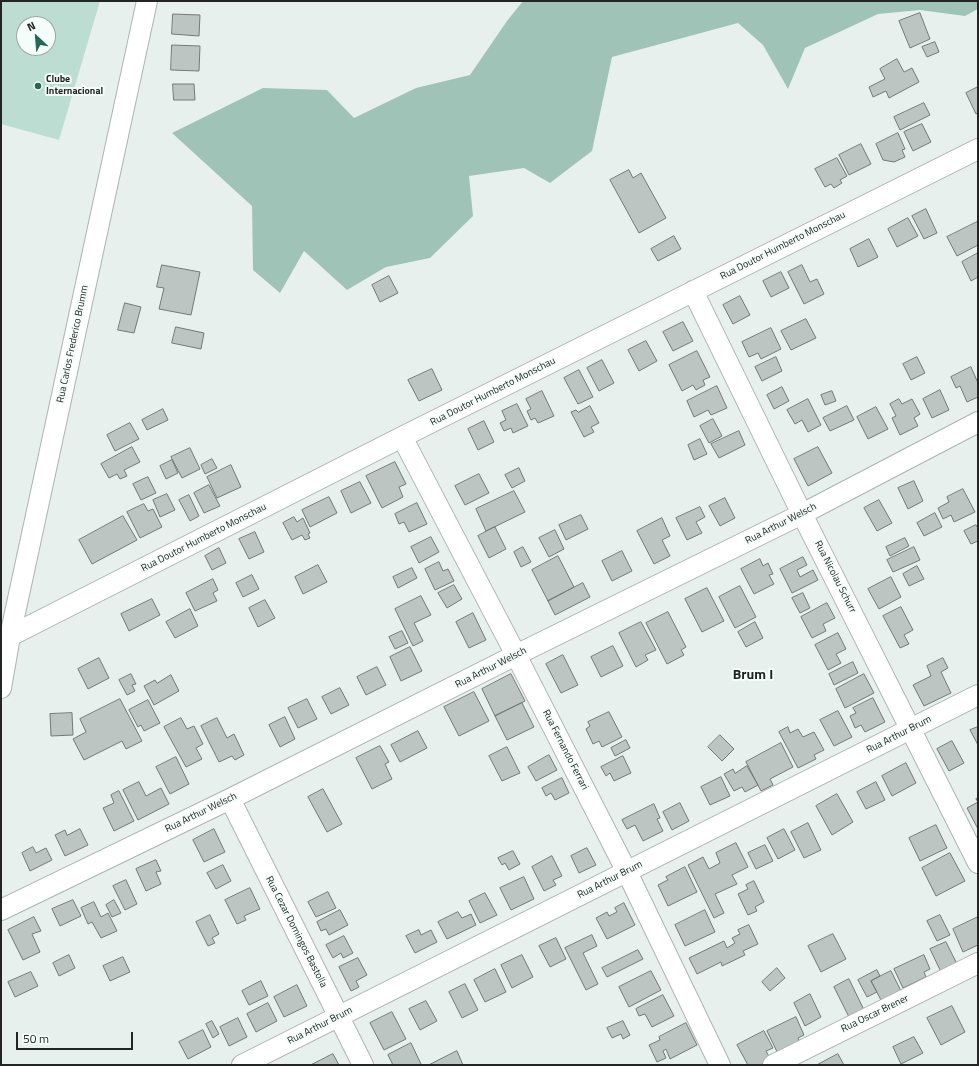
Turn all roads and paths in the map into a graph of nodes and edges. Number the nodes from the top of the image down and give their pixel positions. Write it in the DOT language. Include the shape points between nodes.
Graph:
graph roads {
  1 [pos="147,1"];
  2 [pos="976,154"];
  3 [pos="693,291"];
  4 [pos="978,422"];
  5 [pos="402,437"];
  6 [pos="802,514"];
  7 [pos="10,636"];
  8 [pos="516,655"];
  9 [pos="2,677"];
  10 [pos="978,695"];
  11 [pos="911,729"];
  12 [pos="230,799"];
  13 [pos="978,863"];
  14 [pos="627,872"];
  15 [pos="1,910"];
  16 [pos="978,963"];
  17 [pos="339,1016"];
  18 [pos="242,1065"];
  19 [pos="363,1065"];
  20 [pos="720,1065"];
  21 [pos="773,1065"];
  1 -- 7 [label="street, Rua Carlos Frederico Brumm"];
  2 -- 3 [label="street, Rua Doutor Humberto Monschau"];
  3 -- 5 [label="street, Rua Doutor Humberto Monschau"];
  3 -- 6 [label="street, Rua Nicolau Schurr"];
  4 -- 6 [label="street, Rua Arthur Welsch"];
  5 -- 7 [label="street, Rua Doutor Humberto Monschau"];
  5 -- 8 [label="street, Rua Fernando Ferrari"];
  6 -- 8 [label="street, Rua Arthur Welsch"];
  6 -- 11 [label="street, Rua Nicolau Schurr"];
  7 -- 9 [label="street, Rua Carlos Frederico Brumm"];
  8 -- 12 [label="street, Rua Arthur Welsch"];
  8 -- 14 [label="street, Rua Fernando Ferrari"];
  10 -- 11 [label="street, Rua Arthur Brum"];
  11 -- 13 [label="street, Rua Nicolau Schurr"];
  11 -- 14 [label="street, Rua Arthur Brum"];
  12 -- 15 [label="street, Rua Arthur Welsch"];
  12 -- 17 [label="street, Rua Cezar Domingos Bastolla"];
  14 -- 17 [label="street, Rua Arthur Brum"];
  14 -- 20 [label="street, Rua Fernando Ferrari"];
  16 -- 21 [label="street, Rua Oscar Brener"];
  17 -- 18 [label="street, Rua Arthur Brum"];
  17 -- 19 [label="street, Rua Cezar Domingos Bastolla"];
}
